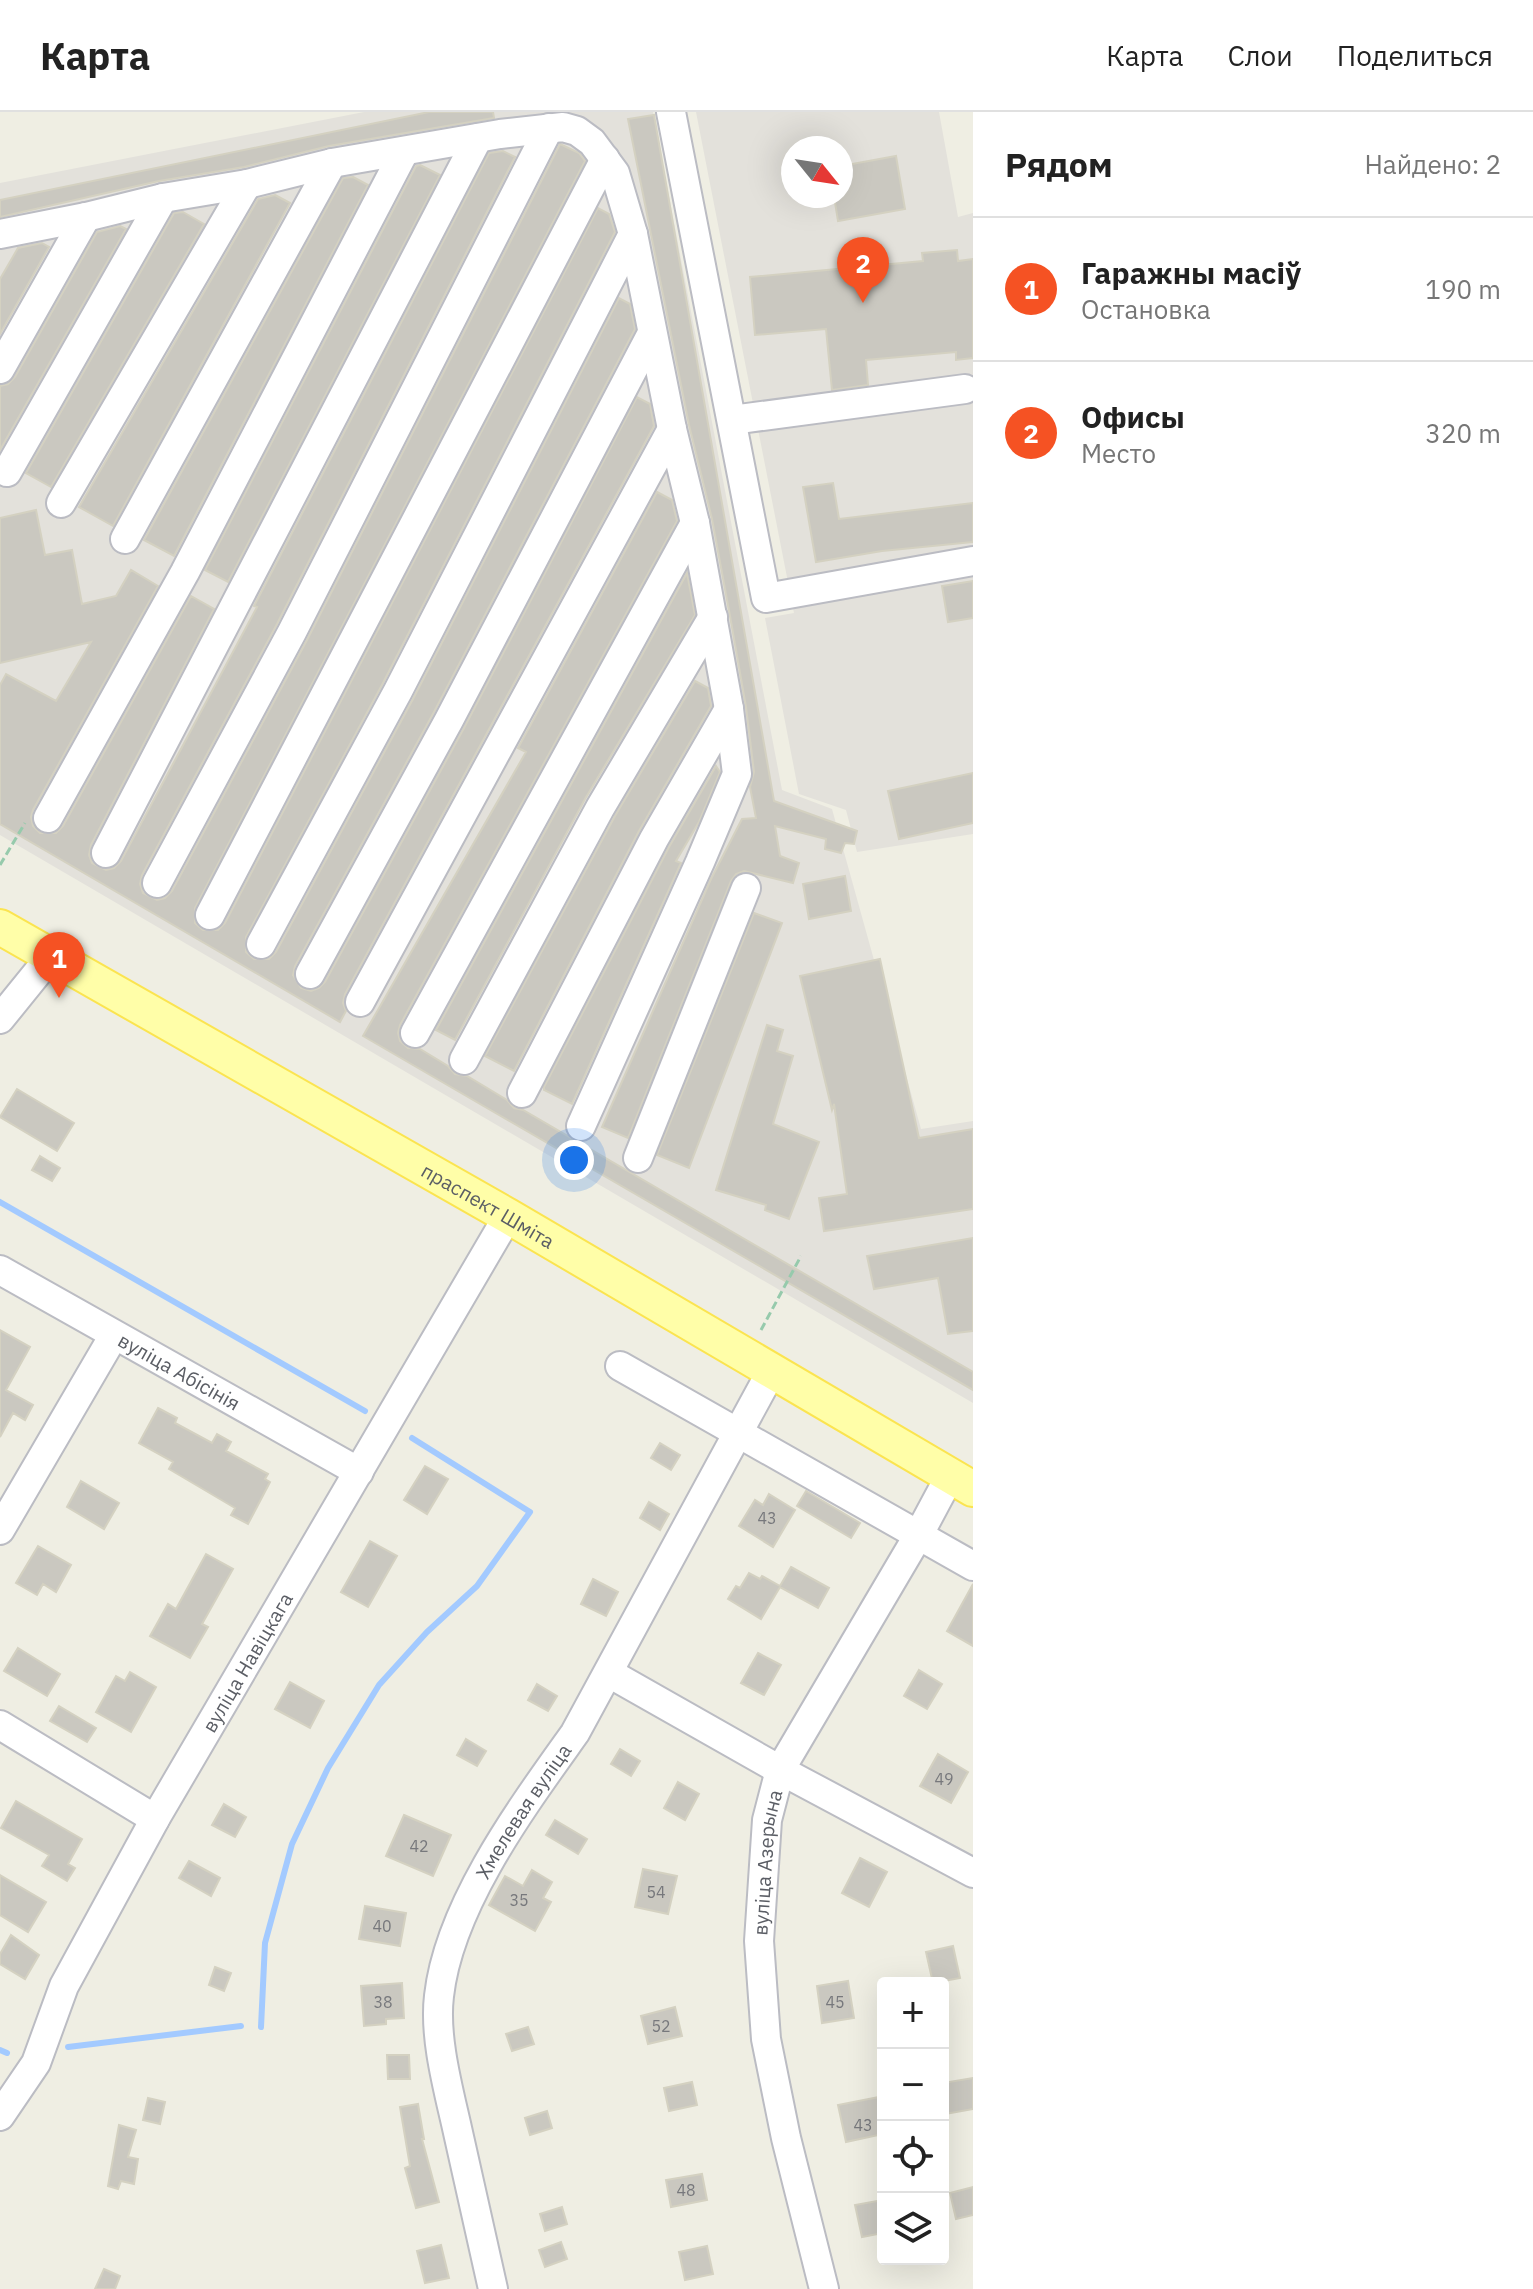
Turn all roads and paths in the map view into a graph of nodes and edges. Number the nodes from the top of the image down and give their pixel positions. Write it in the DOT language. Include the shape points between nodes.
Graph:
graph roads {
  1 [pos="671,112"];
  2 [pos="549,128"];
  3 [pos="478,138"];
  4 [pos="404,152"];
  5 [pos="605,159"];
  6 [pos="332,163"];
  7 [pos="247,184"];
  8 [pos="163,198"];
  9 [pos="86,217"];
  10 [pos="633,234"];
  11 [pos="4,241"];
  12 [pos="651,335"];
  13 [pos="0,369"];
  14 [pos="965,389"];
  15 [pos="732,420"];
  16 [pos="672,429"];
  17 [pos="7,472"];
  18 [pos="61,503"];
  19 [pos="695,523"];
  20 [pos="125,539"];
  21 [pos="973,561"];
  22 [pos="713,617"];
  23 [pos="729,709"];
  24 [pos="37,819"];
  25 [pos="106,853"];
  26 [pos="0,865"];
  27 [pos="157,883"];
  28 [pos="746,888"];
  29 [pos="210,915"];
  30 [pos="0,927"];
  31 [pos="261,944"];
  32 [pos="51,956"];
  33 [pos="310,974"];
  34 [pos="360,1002"];
  35 [pos="0,1019"];
  36 [pos="415,1033"];
  37 [pos="464,1060"];
  38 [pos="522,1093"];
  39 [pos="581,1126"];
  40 [pos="638,1158"];
  41 [pos="508,1216"];
  42 [pos="801,1256"];
  43 [pos="0,1270"];
  44 [pos="761,1330"];
  45 [pos="114,1335"];
  46 [pos="620,1366"];
  47 [pos="771,1372"];
  48 [pos="738,1434"];
  49 [pos="359,1472"];
  50 [pos="961,1482"];
  51 [pos="0,1530"];
  52 [pos="918,1536"];
  53 [pos="973,1566"];
  54 [pos="609,1673"];
  55 [pos="0,1725"];
  56 [pos="780,1770"];
  57 [pos="155,1819"];
  58 [pos="973,1873"];
  59 [pos="0,2116"];
  60 [pos="493,2289"];
  61 [pos="824,2289"];
  1 -- 15 [label="street"];
  2 -- 3 [label="street"];
  2 -- 5 [label="street" via="577,131"];
  2 -- 27 [label="street" via="292,632"];
  3 -- 4 [label="street"];
  3 -- 25 [label="street"];
  4 -- 6 [label="street"];
  4 -- 24 [label="street" via="185,572"];
  5 -- 10 [label="street" via="615,173"];
  5 -- 29 [label="street"];
  6 -- 7 [label="street"];
  6 -- 20 [label="street"];
  7 -- 8 [label="street"];
  7 -- 18 [label="street"];
  8 -- 9 [label="street"];
  8 -- 17 [label="street"];
  9 -- 11 [label="street"];
  9 -- 13 [label="street"];
  10 -- 12 [label="street"];
  10 -- 31 [label="street"];
  12 -- 16 [label="street"];
  12 -- 33 [label="street"];
  14 -- 15 [label="street"];
  15 -- 21 [label="street" via="766,598"];
  16 -- 19 [label="street"];
  16 -- 34 [label="street"];
  19 -- 22 [label="street"];
  19 -- 36 [label="street"];
  22 -- 23 [label="street"];
  22 -- 37 [label="street" via="600,808"];
  23 -- 38 [label="street" via="654,839"];
  23 -- 39 [label="street" via="737,774"];
  24 -- 26 [label="path"];
  28 -- 40 [label="street"];
  30 -- 32 [label="main road, праспект Шміта"];
  32 -- 35 [label="street"];
  32 -- 41 [label="main road, праспект Шміта"];
  41 -- 47 [label="main road, праспект Шміта"];
  41 -- 49 [label="street, вуліца Навіцкага"];
  42 -- 44 [label="path"];
  43 -- 45 [label="street, вуліца Абісінія"];
  45 -- 49 [label="street, вуліца Абісінія"];
  45 -- 51 [label="street"];
  46 -- 48 [label="street"];
  47 -- 48 [label="street, Хмелевая вуліца"];
  47 -- 50 [label="main road, праспект Шміта"];
  48 -- 52 [label="street"];
  48 -- 54 [label="street, Хмелевая вуліца"];
  49 -- 57 [label="street, вуліца Навіцкага"];
  50 -- 52 [label="street, вуліца Азерына"];
  52 -- 53 [label="street"];
  52 -- 56 [label="street, вуліца Азерына"];
  54 -- 56 [label="street"];
  54 -- 60 [label="street, Хмелевая вуліца" via="471,1893 438,1997 442,2062"];
  55 -- 57 [label="street"];
  56 -- 58 [label="street"];
  56 -- 61 [label="street, вуліца Азерына" via="767,1820 759,1941 766,2039"];
  57 -- 59 [label="street, вуліца Навіцкага" via="64,1986 36,2063"];
}
